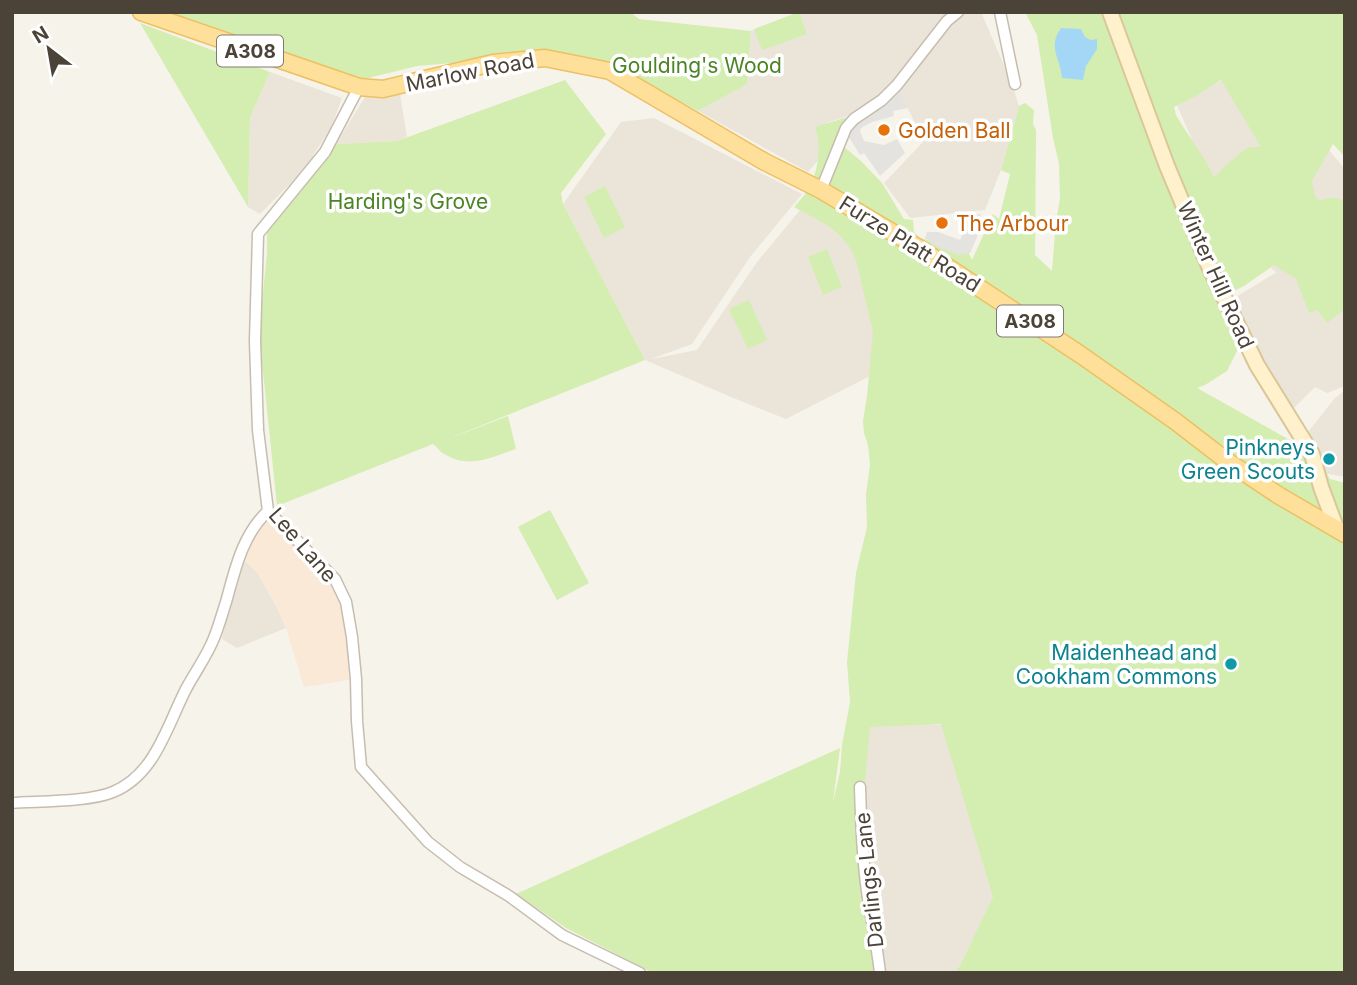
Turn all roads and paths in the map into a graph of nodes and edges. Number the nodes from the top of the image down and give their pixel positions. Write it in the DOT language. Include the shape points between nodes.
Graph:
graph roads {
  1 [pos="141,12"];
  2 [pos="958,12"];
  3 [pos="1000,12"];
  4 [pos="1110,12"];
  5 [pos="1015,83"];
  6 [pos="359,88"];
  7 [pos="821,190"];
  8 [pos="268,511"];
  9 [pos="1341,532"];
  10 [pos="860,788"];
  11 [pos="12,803"];
  12 [pos="640,973"];
  13 [pos="880,973"];
  1 -- 6 [label="main road, Marlow Road / A308"];
  2 -- 7 [label="street" via="897,85 846,128"];
  3 -- 5 [label="street"];
  4 -- 9 [label="street, Winter Hill Road" via="1208,264 1257,365 1312,454"];
  6 -- 7 [label="main road, Marlow Road / A308" via="383,89 493,64 545,58 610,71"];
  6 -- 8 [label="street, Lee Lane" via="325,152 258,234 258,430"];
  7 -- 9 [label="main road, Furze Platt Road / A308" via="963,275 1227,461"];
  8 -- 11 [label="street" via="237,561 214,640 146,767 113,792"];
  8 -- 12 [label="street, Lee Lane" via="335,579 346,602 361,767 428,842 460,867 562,935"];
  10 -- 13 [label="street, Darlings Lane" via="862,846"];
}
